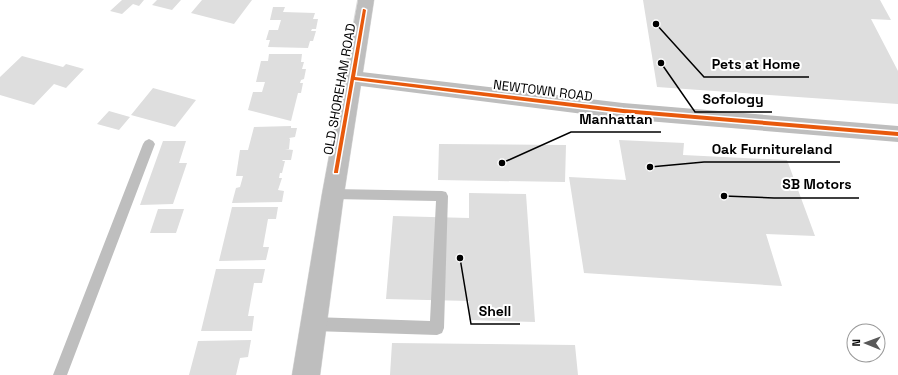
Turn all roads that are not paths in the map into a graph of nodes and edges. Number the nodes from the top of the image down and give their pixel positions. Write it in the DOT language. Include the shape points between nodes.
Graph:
graph roads {
  1 [pos="366,0"];
  2 [pos="353,78"];
  3 [pos="898,134"];
  4 [pos="149,144"];
  5 [pos="333,194"];
  6 [pos="313,324"];
  7 [pos="60,375"];
  8 [pos="306,375"];
  1 -- 2 [label="street, OLD SHOREHAM ROAD"];
  2 -- 3 [label="street, NEWTOWN ROAD" via="623,111"];
  2 -- 5 [label="street, OLD SHOREHAM ROAD"];
  4 -- 7 [label="lane"];
  5 -- 6 [label="street, OLD SHOREHAM ROAD"];
  5 -- 6 [label="lane" via="442,196 437,328"];
  6 -- 8 [label="street, OLD SHOREHAM ROAD"];
}
